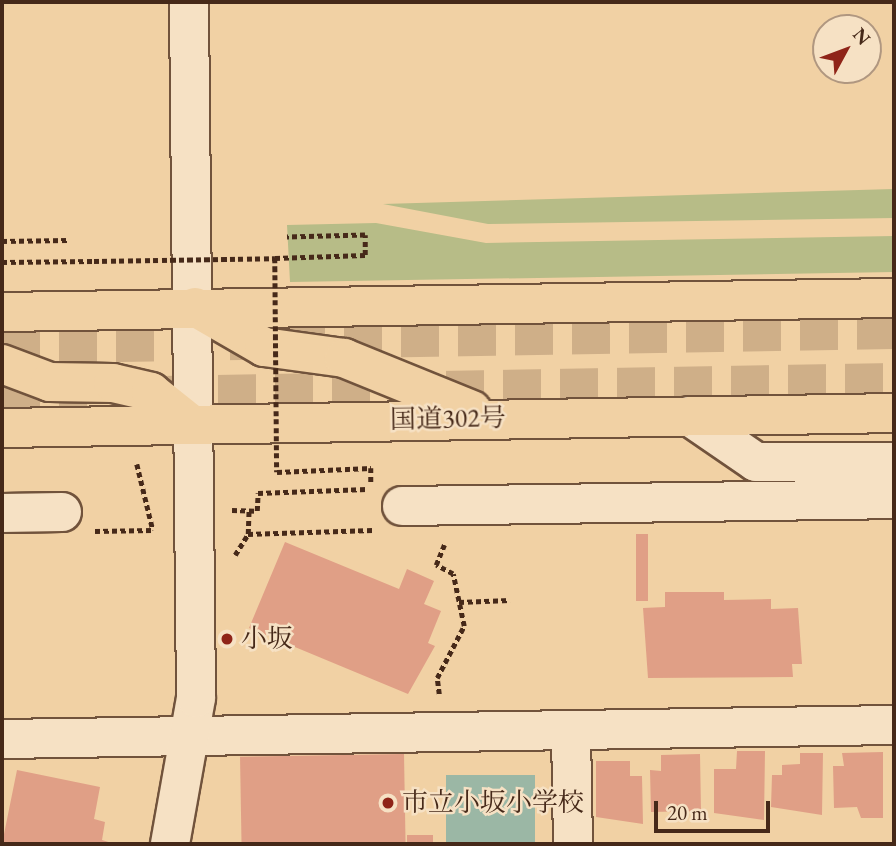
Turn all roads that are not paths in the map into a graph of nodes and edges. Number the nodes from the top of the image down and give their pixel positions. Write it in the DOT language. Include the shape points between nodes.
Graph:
graph roads {
  1 [pos="189,2"];
  2 [pos="894,298"];
  3 [pos="195,307"];
  4 [pos="2,312"];
  5 [pos="2,364"];
  6 [pos="894,413"];
  7 [pos="689,416"];
  8 [pos="491,417"];
  9 [pos="191,425"];
  10 [pos="2,428"];
  11 [pos="894,462"];
  12 [pos="894,499"];
  13 [pos="402,506"];
  14 [pos="62,512"];
  15 [pos="2,513"];
  16 [pos="894,725"];
  17 [pos="571,731"];
  18 [pos="191,734"];
  19 [pos="2,739"];
  20 [pos="170,844"];
  21 [pos="573,844"];
  1 -- 3 [label="street"];
  2 -- 3 [label="highway"];
  3 -- 4 [label="highway"];
  3 -- 8 [label="highway" via="264,347 344,358"];
  3 -- 9 [label="street"];
  5 -- 9 [label="highway" via="50,382 113,383 150,393"];
  6 -- 7 [label="highway, 国道302号"];
  7 -- 8 [label="highway, 国道302号"];
  7 -- 11 [label="street" via="756,462"];
  8 -- 9 [label="highway, 国道302号"];
  9 -- 10 [label="highway, 国道302号"];
  9 -- 18 [label="street" via="198,517"];
  12 -- 13 [label="street"];
  14 -- 15 [label="street"];
  16 -- 17 [label="street"];
  17 -- 18 [label="street"];
  17 -- 21 [label="street"];
  18 -- 19 [label="street"];
  18 -- 20 [label="street"];
}
